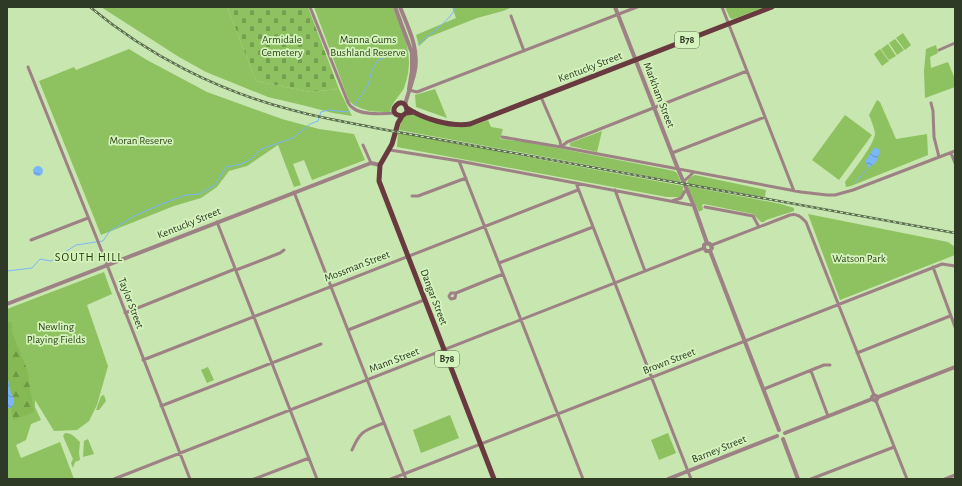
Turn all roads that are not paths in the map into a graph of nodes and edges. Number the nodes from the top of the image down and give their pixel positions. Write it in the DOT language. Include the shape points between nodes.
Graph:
graph roads {
  1 [pos="310,7"];
  2 [pos="395,7"];
  3 [pos="400,7"];
  4 [pos="615,7"];
  5 [pos="637,7"];
  6 [pos="722,7"];
  7 [pos="772,7"];
  8 [pos="618,14"];
  9 [pos="511,16"];
  10 [pos="729,24"];
  11 [pos="955,43"];
  12 [pos="939,50"];
  13 [pos="524,51"];
  14 [pos="636,60"];
  15 [pos="28,67"];
  16 [pos="747,72"];
  17 [pos="408,91"];
  18 [pos="541,96"];
  19 [pos="400,103"];
  20 [pos="931,103"];
  21 [pos="654,107"];
  22 [pos="402,112"];
  23 [pos="765,117"];
  24 [pos="502,138"];
  25 [pos="363,145"];
  26 [pos="561,147"];
  27 [pos="390,150"];
  28 [pos="955,151"];
  29 [pos="672,153"];
  30 [pos="950,153"];
  31 [pos="939,157"];
  32 [pos="459,161"];
  33 [pos="371,163"];
  34 [pos="955,163"];
  35 [pos="380,165"];
  36 [pos="678,170"];
  37 [pos="694,172"];
  38 [pos="466,178"];
  39 [pos="683,182"];
  40 [pos="576,183"];
  41 [pos="578,190"];
  42 [pos="615,190"];
  43 [pos="686,190"];
  44 [pos="794,191"];
  45 [pos="294,192"];
  46 [pos="412,196"];
  47 [pos="671,201"];
  48 [pos="691,206"];
  49 [pos="705,207"];
  50 [pos="695,211"];
  51 [pos="88,218"];
  52 [pos="217,222"];
  53 [pos="484,226"];
  54 [pos="593,227"];
  55 [pos="759,227"];
  56 [pos="31,240"];
  57 [pos="707,243"];
  58 [pos="712,246"];
  59 [pos="704,248"];
  60 [pos="284,250"];
  61 [pos="710,252"];
  62 [pos="407,256"];
  63 [pos="499,263"];
  64 [pos="106,266"];
  65 [pos="955,266"];
  66 [pos="933,267"];
  67 [pos="236,269"];
  68 [pos="646,271"];
  69 [pos="503,274"];
  70 [pos="615,284"];
  71 [pos="331,286"];
  72 [pos="456,293"];
  73 [pos="424,300"];
  74 [pos="7,304"];
  75 [pos="839,304"];
  76 [pos="125,313"];
  77 [pos="254,316"];
  78 [pos="950,316"];
  79 [pos="521,320"];
  80 [pos="955,327"];
  81 [pos="348,330"];
  82 [pos="745,341"];
  83 [pos="321,344"];
  84 [pos="444,350"];
  85 [pos="857,353"];
  86 [pos="143,360"];
  87 [pos="272,363"];
  88 [pos="830,365"];
  89 [pos="955,367"];
  90 [pos="811,371"];
  91 [pos="651,377"];
  92 [pos="367,380"];
  93 [pos="764,389"];
  94 [pos="875,398"];
  95 [pos="161,406"];
  96 [pos="291,410"];
  97 [pos="557,413"];
  98 [pos="828,416"];
  99 [pos="384,423"];
  100 [pos="779,430"];
  101 [pos="786,433"];
  102 [pos="776,436"];
  103 [pos="783,439"];
  104 [pos="481,443"];
  105 [pos="894,447"];
  106 [pos="352,450"];
  107 [pos="180,454"];
  108 [pos="309,458"];
  109 [pos="688,471"];
  110 [pos="404,474"];
  111 [pos="955,475"];
  112 [pos="114,479"];
  113 [pos="190,479"];
  114 [pos="254,479"];
  115 [pos="317,479"];
  116 [pos="391,479"];
  117 [pos="406,479"];
  118 [pos="494,479"];
  119 [pos="583,479"];
  120 [pos="668,479"];
  121 [pos="691,479"];
  122 [pos="798,479"];
  123 [pos="811,479"];
  124 [pos="906,479"];
  125 [pos="945,479"];
  1 -- 22 [label="street" via="350,104 357,110 371,113"];
  2 -- 17 [label="street" via="412,53"];
  3 -- 17 [label="street" via="413,42 416,59 412,87"];
  4 -- 8 [label="street, Markham Street"];
  5 -- 8 [label="street"];
  6 -- 10 [label="street"];
  7 -- 10 [label="main road, Kentucky Street / B78"];
  8 -- 13 [label="street"];
  8 -- 14 [label="street, Markham Street"];
  9 -- 13 [label="street"];
  10 -- 14 [label="main road, Kentucky Street / B78"];
  10 -- 16 [label="street"];
  11 -- 12 [label="street"];
  13 -- 17 [label="street" via="417,92"];
  14 -- 18 [label="main road, Kentucky Street / B78"];
  14 -- 21 [label="street, Markham Street"];
  15 -- 51 [label="street, Taylor Street"];
  16 -- 21 [label="street"];
  16 -- 23 [label="street"];
  17 -- 19 [label="street"];
  17 -- 22 [label="street"];
  18 -- 22 [label="main road, Kentucky Street / B78" via="463,125 451,124 414,112"];
  18 -- 26 [label="street"];
  19 -- 22 [label="main road, B78"];
  19 -- 22 [label="main road" via="395,107"];
  20 -- 31 [label="street" via="934,137"];
  21 -- 26 [label="street" via="567,142"];
  21 -- 29 [label="street, Markham Street"];
  22 -- 27 [label="main road"];
  23 -- 29 [label="street"];
  23 -- 44 [label="street"];
  24 -- 26 [label="street"];
  25 -- 33 [label="street"];
  26 -- 36 [label="street"];
  27 -- 32 [label="street"];
  27 -- 35 [label="main road"];
  28 -- 30 [label="street"];
  29 -- 36 [label="street, Markham Street"];
  30 -- 31 [label="street"];
  30 -- 34 [label="street"];
  31 -- 44 [label="street" via="844,193 817,195"];
  32 -- 38 [label="street"];
  32 -- 40 [label="street"];
  33 -- 35 [label="street"];
  33 -- 45 [label="street, Kentucky Street"];
  35 -- 62 [label="main road, Dangar Street / B78" via="378,181"];
  36 -- 37 [label="street"];
  36 -- 39 [label="street, Markham Street"];
  37 -- 39 [label="street"];
  37 -- 44 [label="street"];
  38 -- 46 [label="street"];
  38 -- 53 [label="street"];
  39 -- 43 [label="street, Markham Street"];
  40 -- 41 [label="street"];
  40 -- 42 [label="street"];
  41 -- 53 [label="street, Mossman Street"];
  41 -- 54 [label="street"];
  42 -- 47 [label="street"];
  42 -- 68 [label="street"];
  43 -- 47 [label="street" via="681,198"];
  43 -- 48 [label="street, Markham Street"];
  43 -- 50 [label="street, Markham Street"];
  45 -- 52 [label="street, Kentucky Street"];
  45 -- 71 [label="street"];
  47 -- 48 [label="street"];
  48 -- 50 [label="street, Markham Street"];
  49 -- 55 [label="street" via="753,216"];
  50 -- 57 [label="street, Markham Street"];
  51 -- 56 [label="street"];
  51 -- 64 [label="street, Taylor Street"];
  52 -- 64 [label="street, Kentucky Street"];
  52 -- 67 [label="street"];
  53 -- 62 [label="street, Mossman Street"];
  53 -- 63 [label="street"];
  54 -- 63 [label="street"];
  54 -- 70 [label="street"];
  55 -- 58 [label="street"];
  55 -- 75 [label="street" via="794,214 800,216 806,222"];
  57 -- 58 [label="street"];
  57 -- 59 [label="street"];
  58 -- 61 [label="street"];
  59 -- 61 [label="street"];
  59 -- 68 [label="street, Mann Street"];
  60 -- 67 [label="street"];
  61 -- 82 [label="street"];
  62 -- 71 [label="street, Mossman Street"];
  62 -- 73 [label="main road, Dangar Street / B78"];
  63 -- 69 [label="street"];
  64 -- 74 [label="street, Kentucky Street"];
  64 -- 76 [label="street, Taylor Street"];
  65 -- 66 [label="street, Brown Street" via="942,264"];
  66 -- 75 [label="street, Brown Street"];
  66 -- 78 [label="street"];
  67 -- 76 [label="street"];
  67 -- 77 [label="street"];
  68 -- 70 [label="street, Mann Street"];
  69 -- 72 [label="street"];
  69 -- 79 [label="street"];
  70 -- 79 [label="street, Mann Street"];
  70 -- 91 [label="street"];
  71 -- 77 [label="street, Mossman Street"];
  71 -- 81 [label="street"];
  73 -- 81 [label="street"];
  73 -- 84 [label="main road, Dangar Street / B78"];
  75 -- 82 [label="street, Brown Street"];
  75 -- 85 [label="street"];
  76 -- 86 [label="street, Taylor Street"];
  77 -- 86 [label="street, Mossman Street"];
  77 -- 87 [label="street"];
  78 -- 80 [label="street"];
  78 -- 85 [label="street"];
  79 -- 84 [label="street, Mann Street"];
  79 -- 97 [label="street"];
  81 -- 92 [label="street"];
  82 -- 91 [label="street, Brown Street"];
  82 -- 93 [label="street"];
  83 -- 87 [label="street"];
  84 -- 92 [label="street, Mann Street"];
  84 -- 104 [label="main road, Dangar Street / B78"];
  85 -- 94 [label="street"];
  86 -- 95 [label="street, Taylor Street"];
  87 -- 95 [label="street"];
  87 -- 96 [label="street"];
  88 -- 90 [label="street"];
  89 -- 94 [label="street"];
  90 -- 93 [label="street"];
  90 -- 98 [label="street"];
  91 -- 97 [label="street, Brown Street"];
  91 -- 109 [label="street"];
  92 -- 96 [label="street, Mann Street"];
  92 -- 99 [label="street"];
  93 -- 100 [label="street"];
  94 -- 98 [label="street"];
  94 -- 105 [label="street"];
  95 -- 107 [label="street, Taylor Street"];
  96 -- 107 [label="street, Mann Street"];
  96 -- 108 [label="street"];
  97 -- 104 [label="street, Brown Street"];
  97 -- 119 [label="street"];
  98 -- 101 [label="street"];
  99 -- 106 [label="street" via="364,430"];
  99 -- 110 [label="street"];
  100 -- 101 [label="street"];
  100 -- 102 [label="street"];
  101 -- 103 [label="street"];
  102 -- 103 [label="street"];
  102 -- 109 [label="street, Barney Street"];
  103 -- 122 [label="street"];
  104 -- 110 [label="street, Brown Street"];
  104 -- 118 [label="main road, Dangar Street / B78"];
  105 -- 123 [label="street"];
  105 -- 124 [label="street"];
  107 -- 112 [label="street, Mann Street"];
  107 -- 113 [label="street, Taylor Street"];
  108 -- 114 [label="street"];
  108 -- 115 [label="street"];
  109 -- 120 [label="street, Barney Street"];
  109 -- 121 [label="street"];
  110 -- 116 [label="street, Brown Street"];
  110 -- 117 [label="street"];
  111 -- 125 [label="street"];
}
